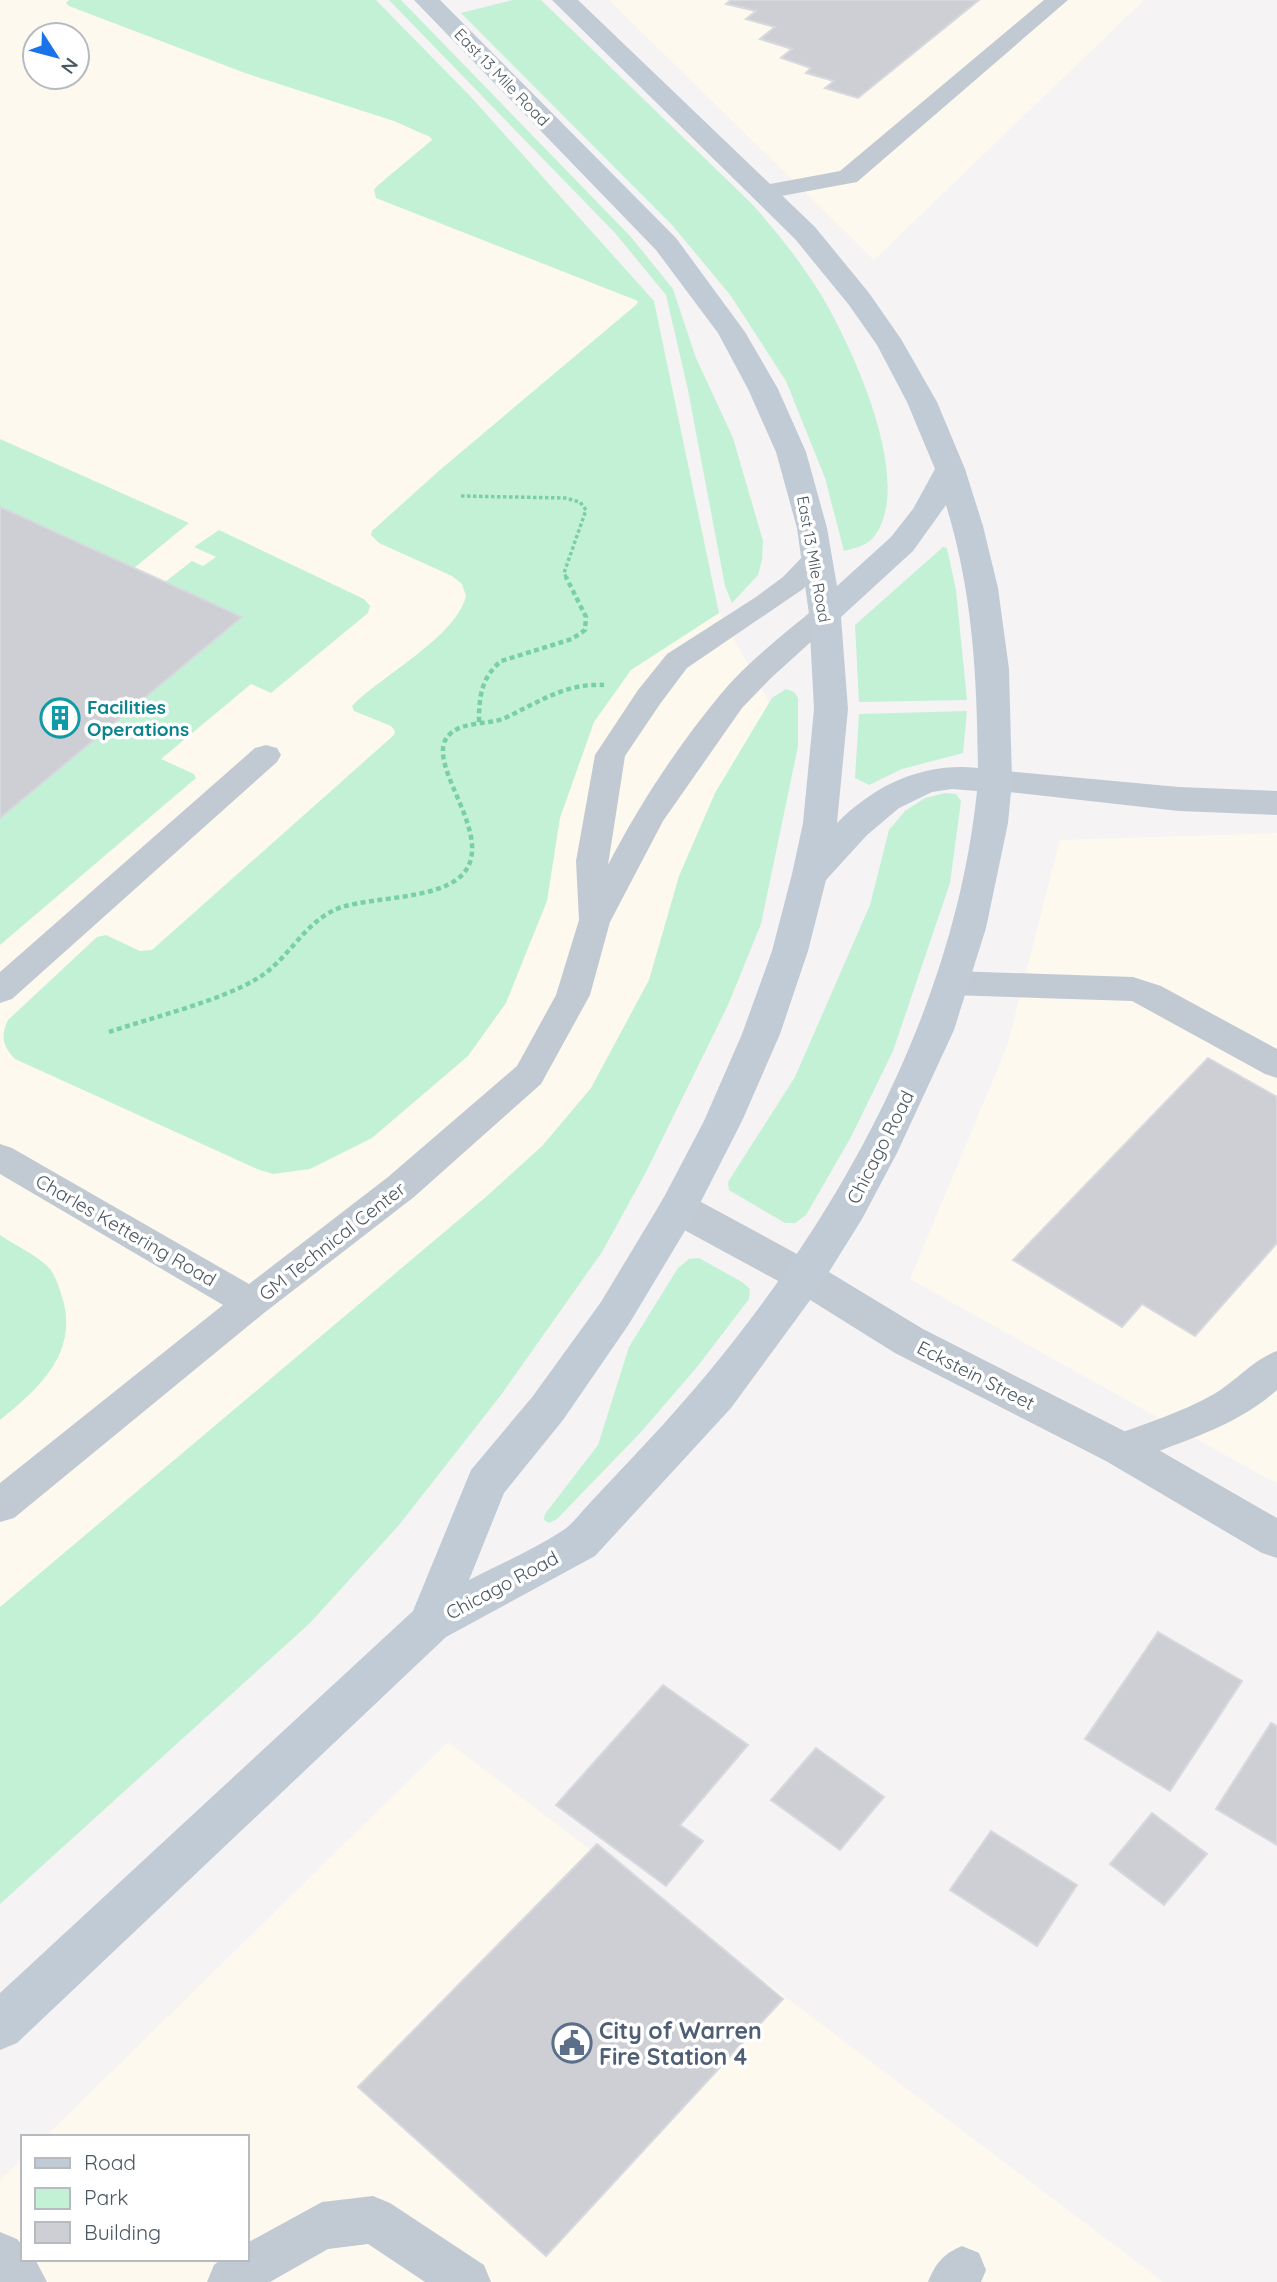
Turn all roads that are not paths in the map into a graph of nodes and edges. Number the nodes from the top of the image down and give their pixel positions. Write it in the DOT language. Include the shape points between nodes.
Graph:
graph roads {
  1 [pos="426,0"];
  2 [pos="564,0"];
  3 [pos="1057,0"];
  4 [pos="765,192"];
  5 [pos="950,469"];
  6 [pos="817,558"];
  7 [pos="825,614"];
  8 [pos="267,755"];
  9 [pos="995,781"];
  10 [pos="1277,803"];
  11 [pos="810,874"];
  12 [pos="594,922"];
  13 [pos="952,983"];
  14 [pos="0,991"];
  15 [pos="1277,1065"];
  16 [pos="0,1157"];
  17 [pos="678,1208"];
  18 [pos="805,1277"];
  19 [pos="251,1303"];
  20 [pos="1277,1366"];
  21 [pos="1121,1449"];
  22 [pos="0,1506"];
  23 [pos="1277,1540"];
  24 [pos="430,1623"];
  25 [pos="0,2026"];
  26 [pos="0,2256"];
  27 [pos="23,2282"];
  28 [pos="231,2282"];
  29 [pos="467,2282"];
  1 -- 6 [label="main road, East 13 Mile Road" via="666,244 717,312 763,389 791,452"];
  2 -- 4 [label="main road"];
  3 -- 4 [label="lane" via="848,177"];
  4 -- 5 [label="main road" via="833,266 891,345 922,402"];
  5 -- 7 [label="main road" via="927,512 902,544"];
  5 -- 9 [label="main road" via="982,588 993,669"];
  6 -- 7 [label="main road, East 13 Mile Road"];
  6 -- 12 [label="lane, GM Technical Center" via="766,603 677,661 610,755 592,861"];
  7 -- 11 [label="main road, East 13 Mile Road" via="831,709"];
  7 -- 12 [label="lane, GM Technical Center" via="731,701 649,817"];
  8 -- 14 [label="lane"];
  9 -- 10 [label="street" via="1179,799"];
  9 -- 11 [label="main road" via="948,777 917,783 856,822"];
  9 -- 13 [label="main road, Chicago Road" via="982,871"];
  11 -- 17 [label="main road, Chicago Road" via="761,1034"];
  12 -- 19 [label="lane, GM Technical Center" via="573,995 529,1075 401,1187"];
  13 -- 15 [label="lane" via="1133,989"];
  13 -- 18 [label="main road, Chicago Road" via="910,1088 848,1208"];
  16 -- 19 [label="lane, Charles Kettering Road"];
  17 -- 18 [label="street, Eckstein Street"];
  17 -- 24 [label="main road, Chicago Road" via="615,1313 548,1408 486,1483"];
  18 -- 21 [label="street, Eckstein Street" via="909,1341"];
  18 -- 24 [label="main road, Chicago Road" via="716,1396 580,1543"];
  19 -- 22 [label="lane, GM Technical Center"];
  20 -- 21 [label="lane" via="1218,1410"];
  21 -- 23 [label="street, Eckstein Street"];
  24 -- 25 [label="main road, Chicago Road"];
  26 -- 27 [label="lane"];
  28 -- 29 [label="lane" via="322,2226 373,2220"];
}
